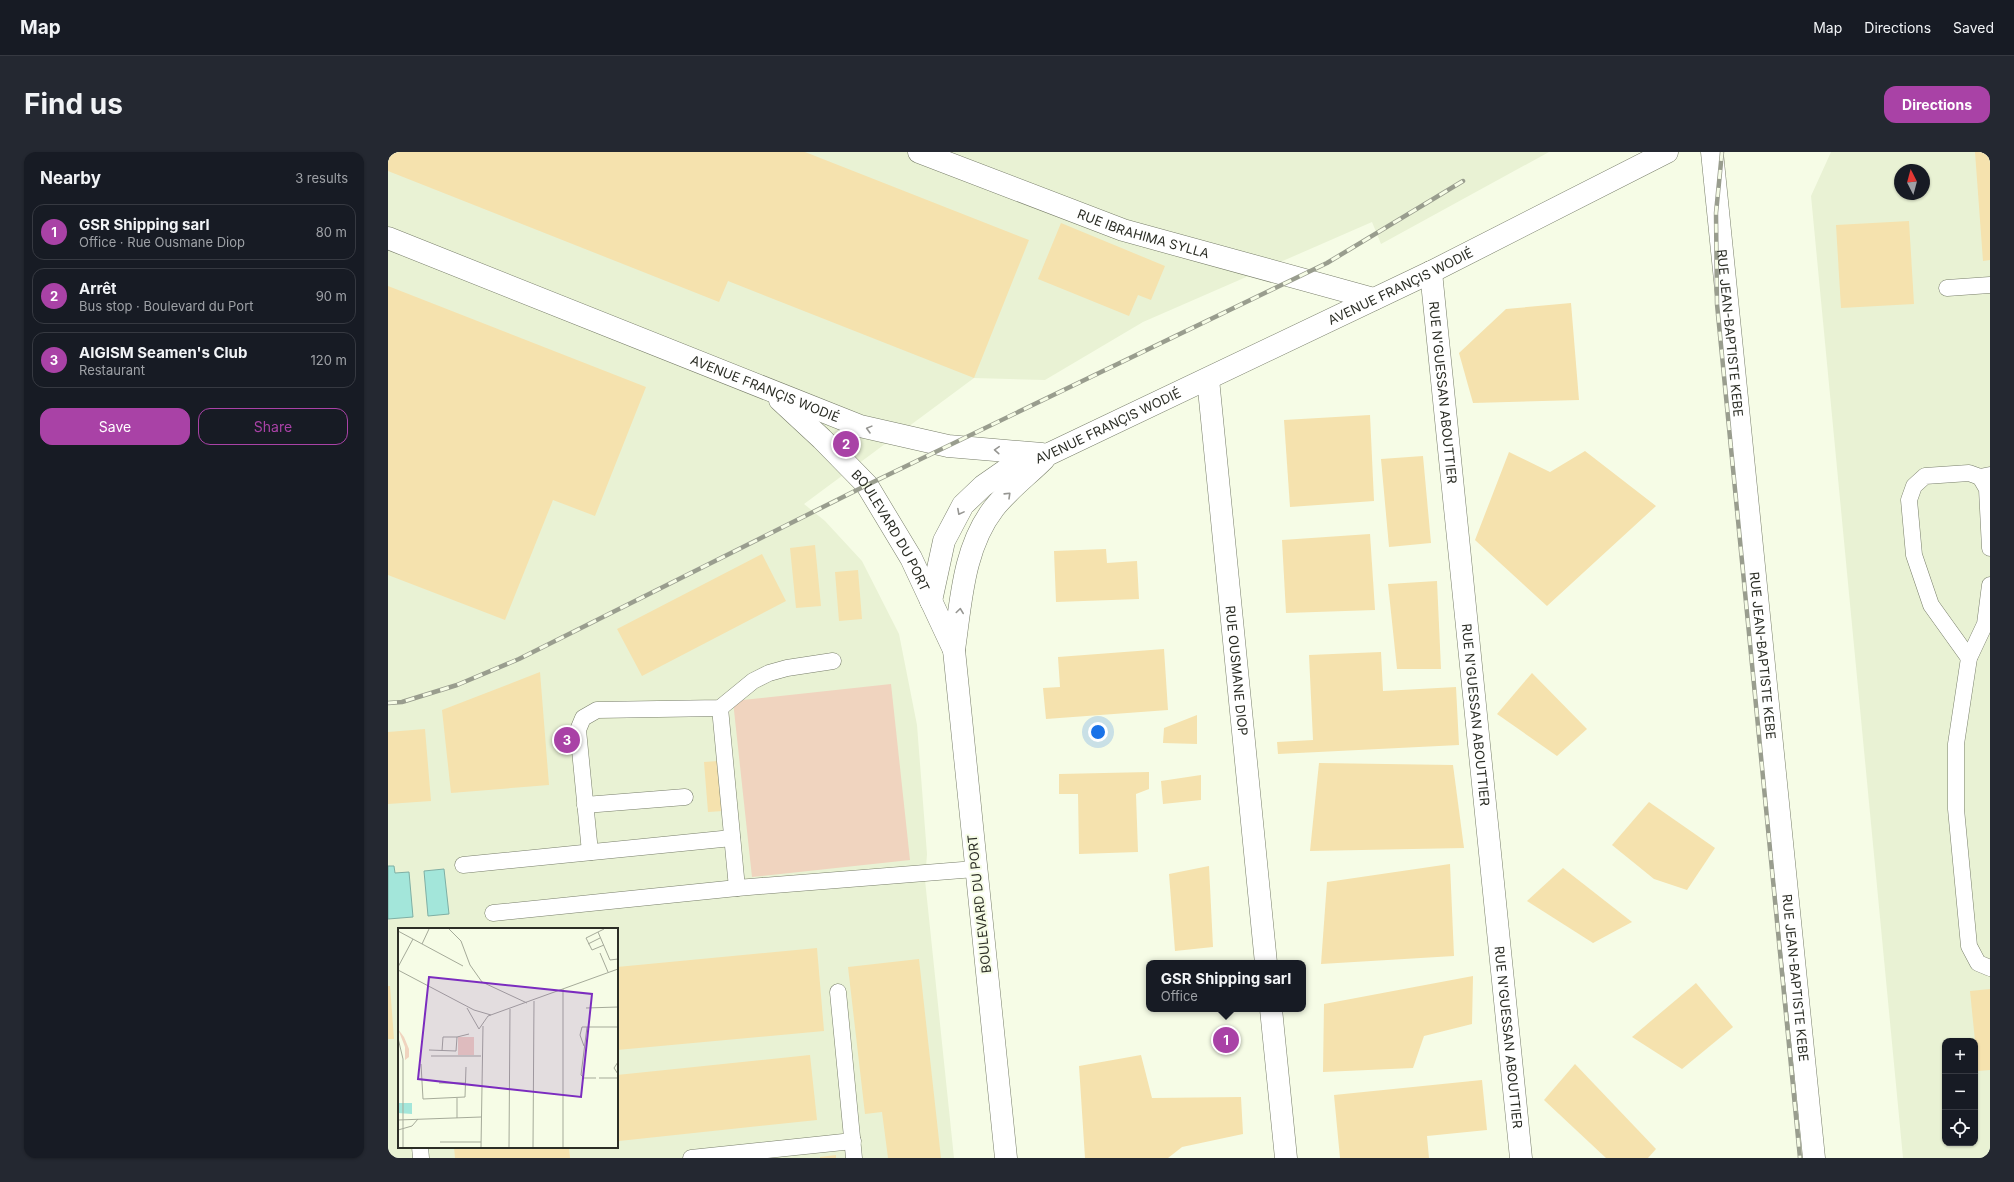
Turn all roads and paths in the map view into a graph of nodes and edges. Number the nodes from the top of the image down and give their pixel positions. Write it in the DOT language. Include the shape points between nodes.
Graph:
graph roads {
  1 [pos="919,152"];
  2 [pos="1667,152"];
  3 [pos="1712,152"];
  4 [pos="388,238"];
  5 [pos="1431,272"];
  6 [pos="1990,285"];
  7 [pos="1947,288"];
  8 [pos="1374,299"];
  9 [pos="1208,379"];
  10 [pos="772,392"];
  11 [pos="1049,454"];
  12 [pos="1985,476"];
  13 [pos="1990,548"];
  14 [pos="1990,585"];
  15 [pos="931,601"];
  16 [pos="954,650"];
  17 [pos="1968,658"];
  18 [pos="833,661"];
  19 [pos="720,708"];
  20 [pos="685,797"];
  21 [pos="585,805"];
  22 [pos="732,838"];
  23 [pos="590,852"];
  24 [pos="463,865"];
  25 [pos="975,869"];
  26 [pos="737,888"];
  27 [pos="493,914"];
  28 [pos="1266,960"];
  29 [pos="1990,968"];
  30 [pos="838,992"];
  31 [pos="1271,1012"];
  32 [pos="853,1141"];
  33 [pos="420,1148"];
  34 [pos="421,1158"];
  35 [pos="691,1158"];
  36 [pos="854,1158"];
  37 [pos="1006,1158"];
  38 [pos="1286,1158"];
  39 [pos="1521,1158"];
  40 [pos="1814,1158"];
  1 -- 8 [label="street, RUE IBRAHIMA SYLLA" via="1123,230"];
  2 -- 5 [label="street, AVENUE FRANÇIS WODIÉ"];
  3 -- 40 [label="street, RUE JEAN-BAPTISTE KEBE"];
  4 -- 10 [label="street, AVENUE FRANÇIS WODIÉ"];
  5 -- 8 [label="street, AVENUE FRANÇIS WODIÉ"];
  5 -- 39 [label="street, RUE N'GUESSAN ABOUTTIER"];
  6 -- 7 [label="lane"];
  8 -- 9 [label="street, AVENUE FRANÇIS WODIÉ"];
  9 -- 11 [label="street, AVENUE FRANÇIS WODIÉ"];
  9 -- 28 [label="street, RUE OUSMANE DIOP"];
  11 -- 10 [label="street, AVENUE FRANÇIS WODIÉ, one-way" via="948,446 899,436 860,426"];
  10 -- 15 [label="street, BOULEVARD DU PORT" via="867,485 911,558"];
  11 -- 15 [label="street, one-way" via="1006,470 983,486 963,505 944,541"];
  16 -- 11 [label="street, BOULEVARD DU PORT, one-way" via="966,570 975,539 994,508"];
  12 -- 13 [label="lane"];
  12 -- 17 [label="lane" via="1969,473 1925,476 1914,486 1909,500 1914,555 1931,605"];
  14 -- 17 [label="lane" via="1985,624"];
  15 -- 16 [label="street, BOULEVARD DU PORT"];
  16 -- 25 [label="street, BOULEVARD DU PORT"];
  17 -- 29 [label="lane" via="1956,744 1956,809 1969,946 1978,963"];
  18 -- 19 [label="lane" via="768,673 753,681"];
  19 -- 21 [label="lane" via="597,710 583,718 578,730"];
  19 -- 22 [label="lane"];
  20 -- 21 [label="lane"];
  21 -- 23 [label="lane"];
  22 -- 23 [label="lane"];
  22 -- 26 [label="lane"];
  23 -- 24 [label="lane"];
  25 -- 26 [label="lane"];
  25 -- 37 [label="street, BOULEVARD DU PORT"];
  26 -- 27 [label="lane"];
  30 -- 32 [label="lane"];
  31 -- 38 [label="street"];
  32 -- 35 [label="lane"];
  32 -- 36 [label="lane"];
  33 -- 34 [label="lane"];
}
